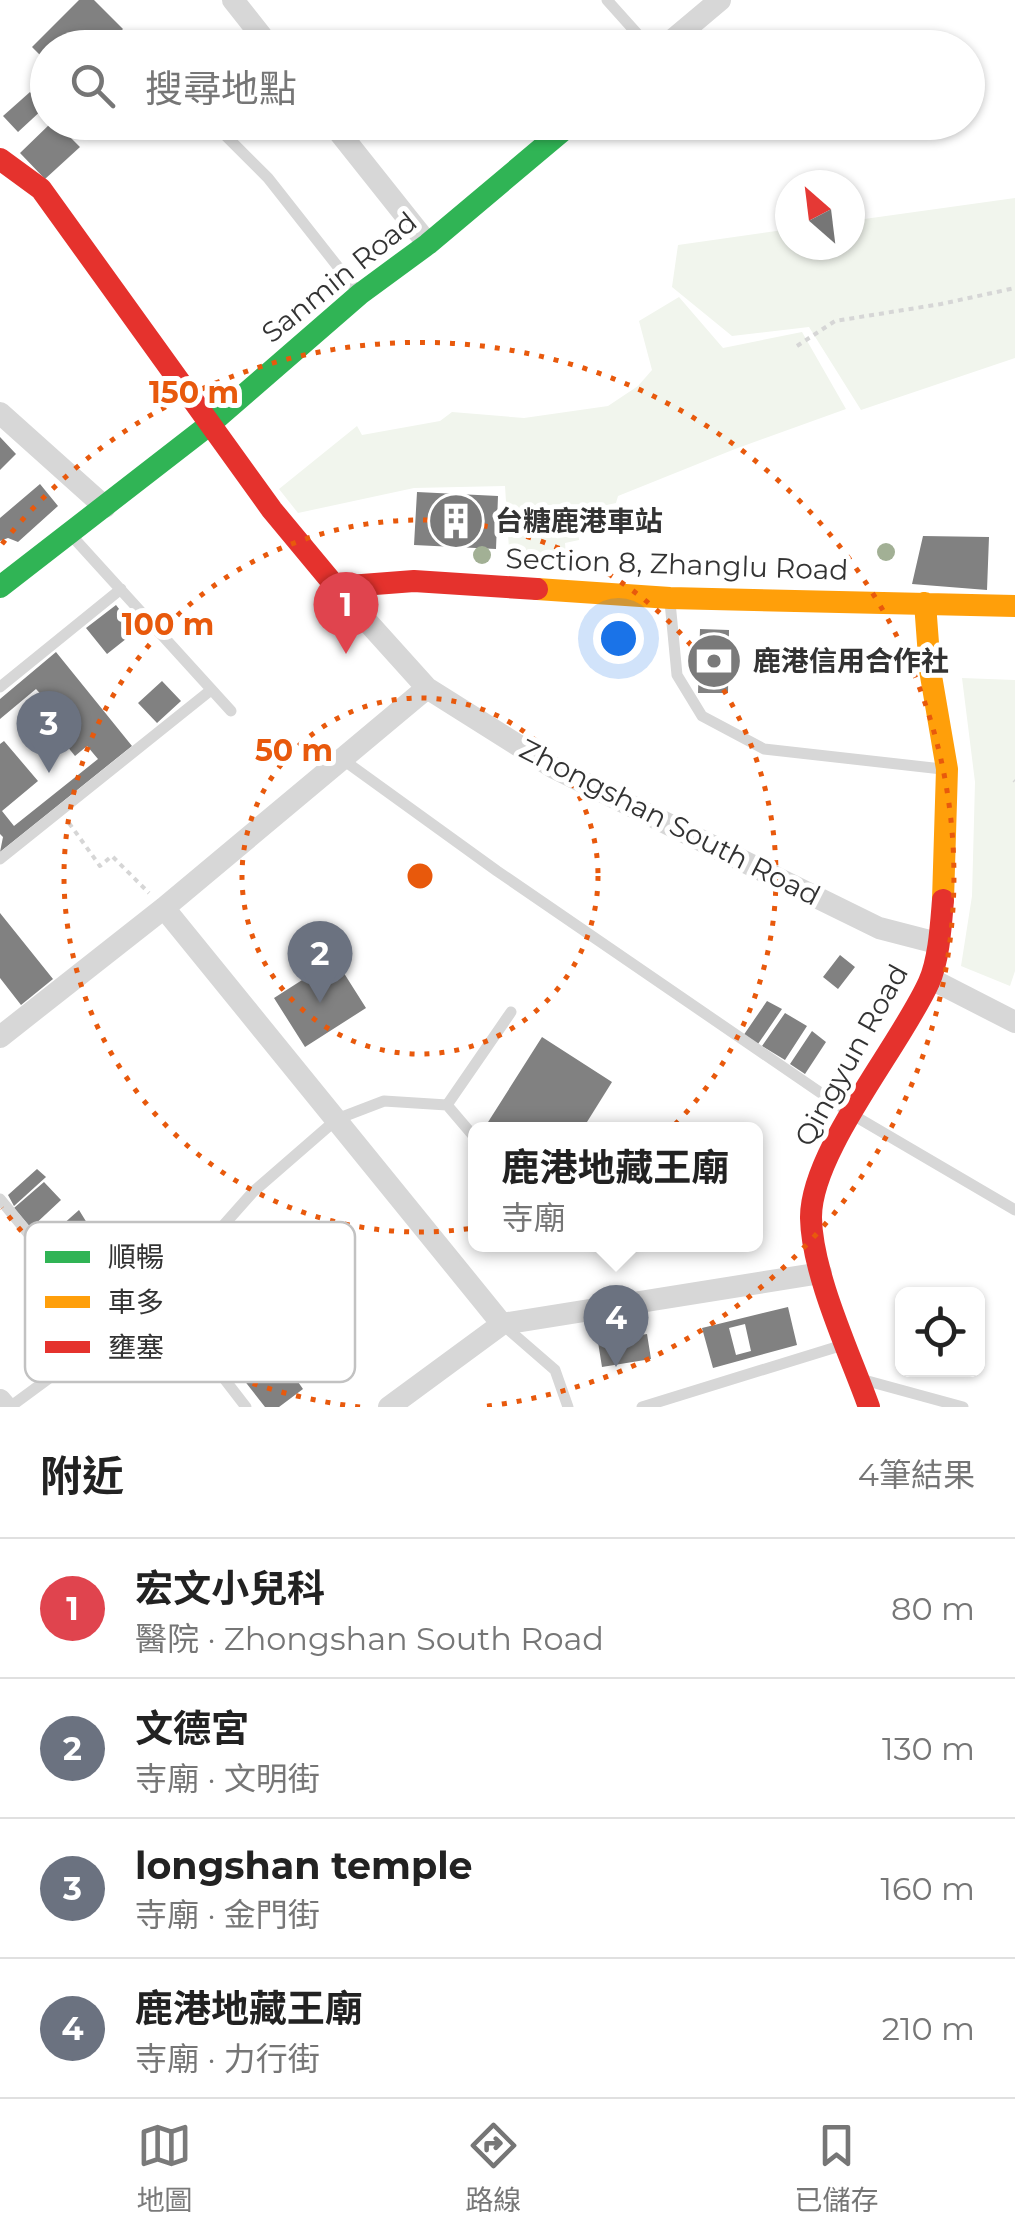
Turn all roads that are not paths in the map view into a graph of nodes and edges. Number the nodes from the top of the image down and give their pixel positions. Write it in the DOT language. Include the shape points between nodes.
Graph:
graph roads {
  1 [pos="233,0"];
  2 [pos="608,0"];
  3 [pos="720,0"];
  4 [pos="257,30"];
  5 [pos="634,30"];
  6 [pos="684,30"];
  7 [pos="230,140"];
  8 [pos="345,140"];
  9 [pos="552,140"];
  10 [pos="0,159"];
  11 [pos="428,244"];
  12 [pos="360,294"];
  13 [pos="0,413"];
  14 [pos="209,425"];
  15 [pos="105,507"];
  16 [pos="71,534"];
  17 [pos="336,587"];
  18 [pos="0,588"];
  19 [pos="120,590"];
  20 [pos="670,598"];
  21 [pos="925,603"];
  22 [pos="1015,606"];
  23 [pos="0,687"];
  24 [pos="427,688"];
  25 [pos="211,690"];
  26 [pos="231,711"];
  27 [pos="342,758"];
  28 [pos="947,769"];
  29 [pos="0,859"];
  30 [pos="164,908"];
  31 [pos="937,942"];
  32 [pos="931,979"];
  33 [pos="511,1012"];
  34 [pos="1015,1022"];
  35 [pos="0,1036"];
  36 [pos="446,1105"];
  37 [pos="853,1115"];
  38 [pos="337,1119"];
  39 [pos="468,1129"];
  40 [pos="0,1200"];
  41 [pos="1015,1210"];
  42 [pos="227,1222"];
  43 [pos="25,1231"];
  44 [pos="821,1273"];
  45 [pos="502,1324"];
  46 [pos="848,1343"];
  47 [pos="860,1378"];
  48 [pos="43,1382"];
  49 [pos="227,1382"];
  50 [pos="0,1400"];
  51 [pos="8,1407"];
  52 [pos="246,1407"];
  53 [pos="389,1407"];
  54 [pos="568,1407"];
  55 [pos="642,1407"];
  56 [pos="869,1407"];
  57 [pos="964,1407"];
  1 -- 4 [label="street"];
  2 -- 5 [label="lane"];
  3 -- 6 [label="street"];
  7 -- 12 [label="lane"];
  8 -- 11 [label="street"];
  9 -- 11 [label="street, Sanmin Road"];
  10 -- 14 [label="street" via="41,189"];
  11 -- 12 [label="street, Sanmin Road"];
  12 -- 14 [label="street, Sanmin Road"];
  13 -- 15 [label="street"];
  14 -- 15 [label="street, Sanmin Road"];
  14 -- 17 [label="street"];
  15 -- 16 [label="street, Sanmin Road"];
  16 -- 18 [label="street, Sanmin Road"];
  16 -- 19 [label="lane"];
  17 -- 20 [label="street, Section 8, Zhanglu Road" via="414,581"];
  17 -- 24 [label="street, Zhongshan South Road"];
  19 -- 23 [label="lane"];
  19 -- 25 [label="lane"];
  20 -- 21 [label="street, Section 8, Zhanglu Road"];
  20 -- 28 [label="lane" via="678,676 702,716 764,749"];
  21 -- 22 [label="street, Section 8, Zhanglu Road"];
  21 -- 28 [label="street, Qingyun Road"];
  24 -- 27 [label="street"];
  24 -- 31 [label="street, Zhongshan South Road" via="570,776 880,928"];
  25 -- 26 [label="lane"];
  25 -- 29 [label="lane"];
  27 -- 30 [label="street"];
  27 -- 37 [label="lane"];
  28 -- 31 [label="street, Qingyun Road"];
  30 -- 35 [label="street"];
  30 -- 38 [label="street"];
  31 -- 32 [label="street, Qingyun Road"];
  32 -- 34 [label="street"];
  32 -- 37 [label="street, Qingyun Road"];
  33 -- 36 [label="lane"];
  36 -- 38 [label="lane" via="384,1101"];
  36 -- 39 [label="lane"];
  37 -- 41 [label="lane"];
  37 -- 44 [label="street, Qingyun Road" via="816,1185 811,1218"];
  38 -- 42 [label="lane"];
  38 -- 45 [label="street"];
  40 -- 43 [label="lane"];
  44 -- 45 [label="street"];
  44 -- 46 [label="street, Qingyun Road"];
  45 -- 53 [label="street"];
  45 -- 54 [label="lane" via="555,1370"];
  46 -- 47 [label="street, Qingyun Road"];
  46 -- 55 [label="lane"];
  47 -- 56 [label="street, Qingyun Road"];
  47 -- 57 [label="lane"];
  48 -- 51 [label="lane"];
  49 -- 52 [label="lane"];
  50 -- 51 [label="street"];
}
